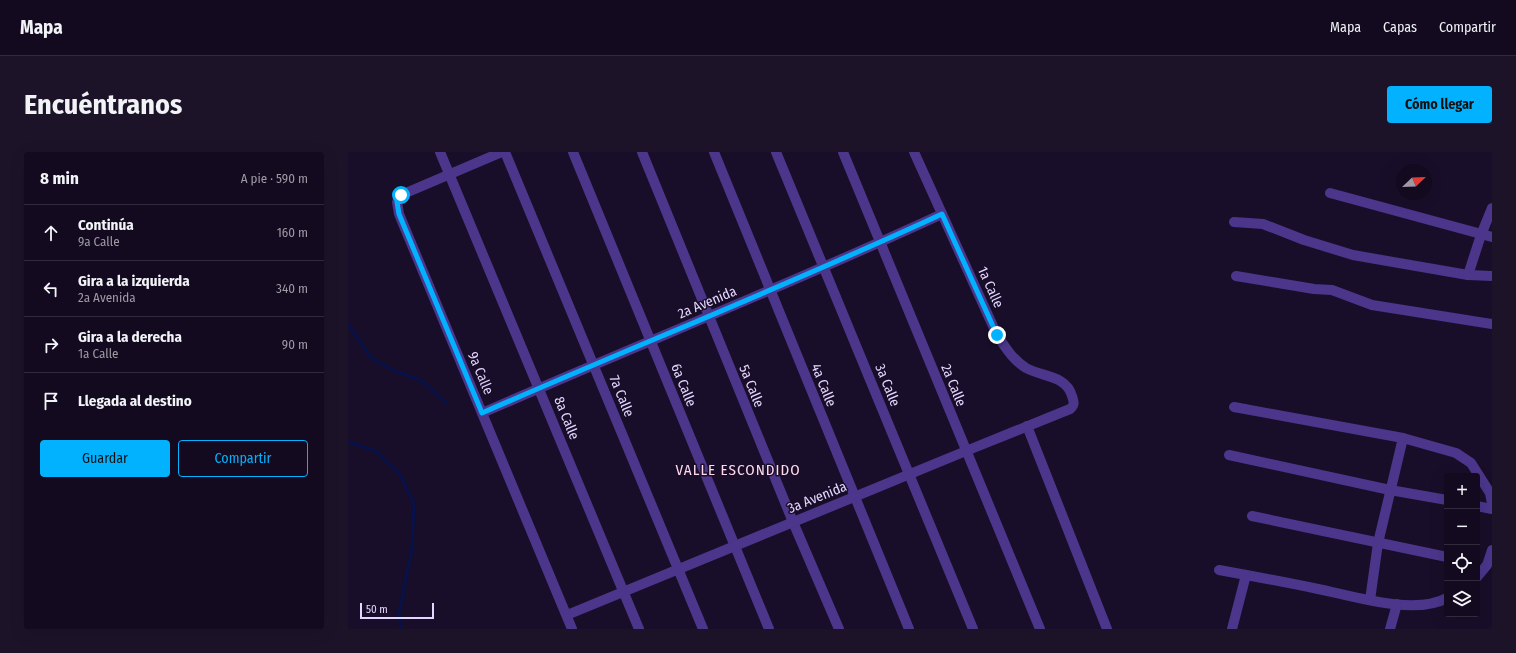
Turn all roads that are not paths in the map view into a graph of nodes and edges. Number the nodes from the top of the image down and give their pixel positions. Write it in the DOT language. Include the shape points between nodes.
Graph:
graph roads {
  1 [pos="440,152"];
  2 [pos="502,152"];
  3 [pos="506,152"];
  4 [pos="573,152"];
  5 [pos="642,152"];
  6 [pos="714,152"];
  7 [pos="776,152"];
  8 [pos="843,152"];
  9 [pos="914,152"];
  10 [pos="450,174"];
  11 [pos="1330,193"];
  12 [pos="1492,208"];
  13 [pos="942,214"];
  14 [pos="1234,222"];
  15 [pos="1481,234"];
  16 [pos="1492,237"];
  17 [pos="881,243"];
  18 [pos="824,267"];
  19 [pos="1468,275"];
  20 [pos="1236,276"];
  21 [pos="1492,276"];
  22 [pos="770,290"];
  23 [pos="709,316"];
  24 [pos="1492,324"];
  25 [pos="651,341"];
  26 [pos="594,365"];
  27 [pos="539,388"];
  28 [pos="1074,402"];
  29 [pos="1234,407"];
  30 [pos="482,413"];
  31 [pos="1027,426"];
  32 [pos="1403,438"];
  33 [pos="966,451"];
  34 [pos="1229,455"];
  35 [pos="909,474"];
  36 [pos="1390,490"];
  37 [pos="855,497"];
  38 [pos="1444,499"];
  39 [pos="1492,504"];
  40 [pos="1480,507"];
  41 [pos="1492,509"];
  42 [pos="1252,516"];
  43 [pos="793,522"];
  44 [pos="1378,543"];
  45 [pos="735,546"];
  46 [pos="1492,550"];
  47 [pos="1444,556"];
  48 [pos="1482,564"];
  49 [pos="678,569"];
  50 [pos="1219,570"];
  51 [pos="1246,575"];
  52 [pos="623,592"];
  53 [pos="1370,600"];
  54 [pos="1444,600"];
  55 [pos="1397,604"];
  56 [pos="567,615"];
  57 [pos="572,629"];
  58 [pos="639,629"];
  59 [pos="703,629"];
  60 [pos="769,629"];
  61 [pos="838,629"];
  62 [pos="909,629"];
  63 [pos="973,629"];
  64 [pos="1040,629"];
  65 [pos="1107,629"];
  66 [pos="1232,629"];
  67 [pos="1390,629"];
  1 -- 10 [label="street, 8a Calle"];
  2 -- 10 [label="street"];
  3 -- 26 [label="street, 7a Calle"];
  4 -- 25 [label="street, 6a Calle"];
  5 -- 23 [label="street, 5a Calle"];
  6 -- 22 [label="street, 4a Calle"];
  7 -- 18 [label="street, 3a Calle"];
  8 -- 17 [label="street, 2a Calle"];
  9 -- 13 [label="street, 1a Calle"];
  10 -- 27 [label="street, 8a Calle"];
  10 -- 30 [label="street, 9a Calle" via="401,195 397,202 399,214"];
  11 -- 15 [label="street"];
  12 -- 15 [label="street"];
  13 -- 17 [label="street, 2a Avenida"];
  13 -- 28 [label="street, 1a Calle" via="997,335 1011,356 1027,368 1061,380 1070,388"];
  14 -- 19 [label="street" via="1263,224 1353,255"];
  15 -- 16 [label="street"];
  15 -- 19 [label="street"];
  17 -- 18 [label="street, 2a Avenida"];
  17 -- 33 [label="street, 2a Calle"];
  18 -- 22 [label="street, 2a Avenida"];
  18 -- 35 [label="street, 3a Calle"];
  19 -- 21 [label="street"];
  20 -- 24 [label="street" via="1332,290 1372,305"];
  22 -- 23 [label="street, 2a Avenida"];
  22 -- 37 [label="street, 4a Calle"];
  23 -- 25 [label="street, 2a Avenida"];
  23 -- 43 [label="street, 5a Calle"];
  25 -- 26 [label="street, 2a Avenida"];
  25 -- 45 [label="street, 6a Calle"];
  26 -- 27 [label="street, 2a Avenida"];
  26 -- 49 [label="street, 7a Calle"];
  27 -- 30 [label="street, 2a Avenida"];
  27 -- 52 [label="street, 8a Calle"];
  28 -- 31 [label="street, 3a Avenida" via="1070,409"];
  29 -- 32 [label="street"];
  30 -- 56 [label="street, 9a Calle"];
  31 -- 33 [label="street, 3a Avenida"];
  31 -- 65 [label="street"];
  32 -- 36 [label="street"];
  32 -- 39 [label="street" via="1456,453 1471,463 1490,493"];
  33 -- 35 [label="street, 3a Avenida"];
  33 -- 64 [label="street, 2a Calle"];
  34 -- 36 [label="street"];
  35 -- 37 [label="street, 3a Avenida"];
  35 -- 63 [label="street, 3a Calle"];
  36 -- 38 [label="street"];
  36 -- 44 [label="street"];
  37 -- 43 [label="street, 3a Avenida"];
  37 -- 62 [label="street, 4a Calle"];
  40 -- 41 [label="street"];
  42 -- 44 [label="street"];
  43 -- 45 [label="street, 3a Avenida"];
  43 -- 61 [label="street, 5a Calle"];
  44 -- 47 [label="street"];
  44 -- 53 [label="street"];
  45 -- 49 [label="street, 3a Avenida"];
  45 -- 60 [label="street, 6a Calle"];
  46 -- 48 [label="street"];
  49 -- 52 [label="street, 3a Avenida"];
  49 -- 59 [label="street, 7a Calle"];
  50 -- 51 [label="street"];
  51 -- 53 [label="street"];
  51 -- 66 [label="street"];
  52 -- 56 [label="street, 3a Avenida"];
  52 -- 58 [label="street, 8a Calle"];
  53 -- 55 [label="street"];
  54 -- 55 [label="street" via="1424,605"];
  55 -- 67 [label="street"];
  56 -- 57 [label="street, 9a Calle"];
}
